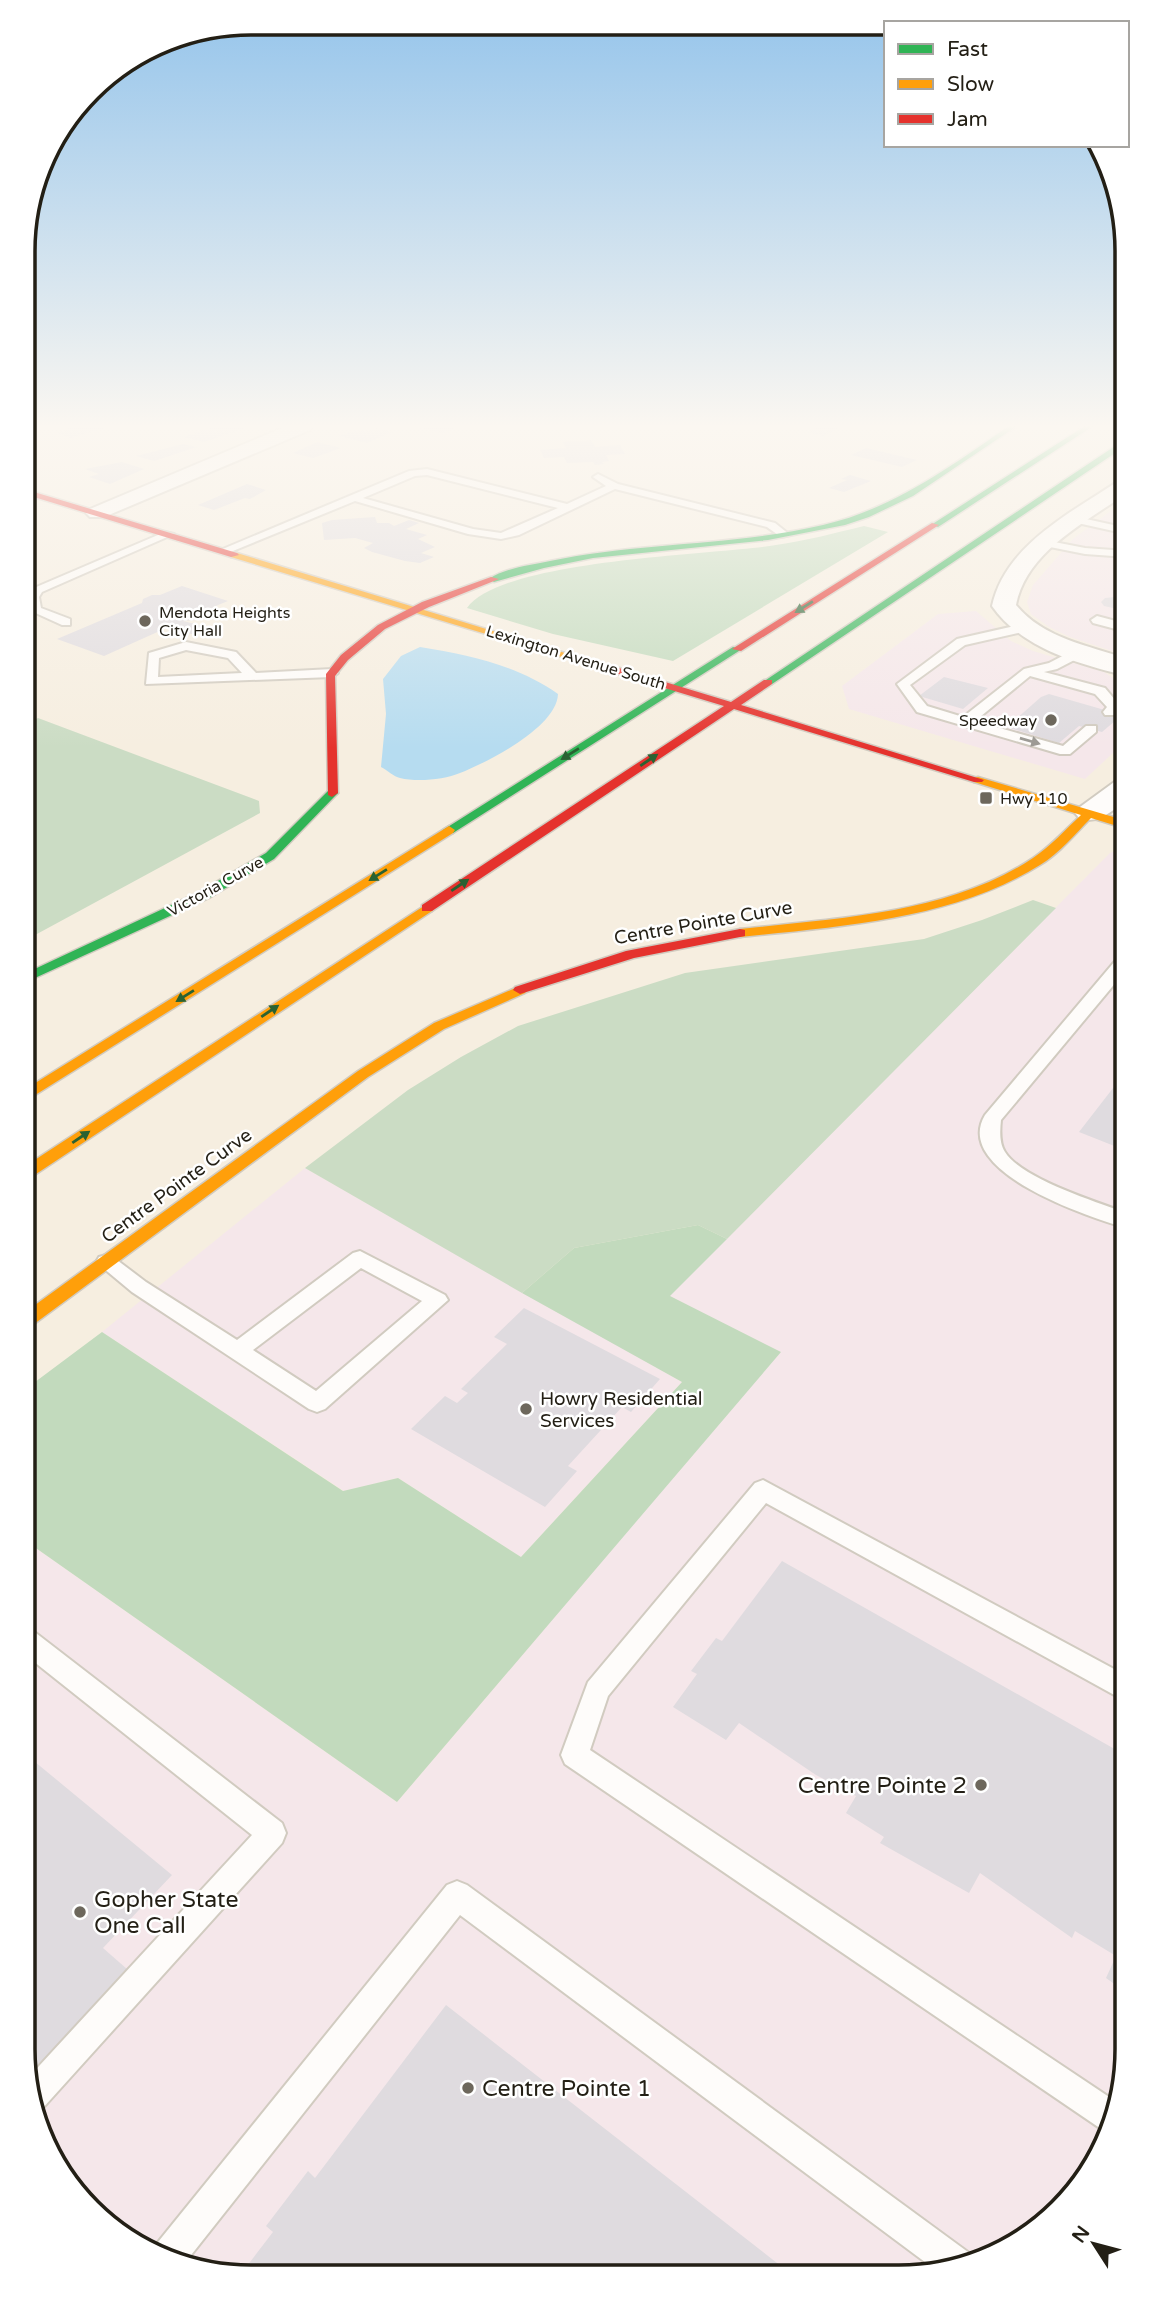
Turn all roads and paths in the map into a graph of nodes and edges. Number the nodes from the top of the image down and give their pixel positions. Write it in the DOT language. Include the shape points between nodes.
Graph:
graph roads {
  1 [pos="268,533"];
  2 [pos="481,533"];
  3 [pos="510,533"];
  4 [pos="793,533"];
  5 [pos="922,533"];
  6 [pos="993,533"];
  7 [pos="1058,533"];
  8 [pos="169,534"];
  9 [pos="785,535"];
  10 [pos="1044,543"];
  11 [pos="224,551"];
  12 [pos="1085,551"];
  13 [pos="1115,553"];
  14 [pos="1115,561"];
  15 [pos="35,594"];
  16 [pos="35,606"];
  17 [pos="418,610"];
  18 [pos="1097,620"];
  19 [pos="66,622"];
  20 [pos="1115,625"];
  21 [pos="1023,628"];
  22 [pos="1080,652"];
  23 [pos="1115,664"];
  24 [pos="1028,672"];
  25 [pos="332,673"];
  26 [pos="253,676"];
  27 [pos="676,688"];
  28 [pos="732,705"];
  29 [pos="1110,712"];
  30 [pos="965,722"];
  31 [pos="1091,729"];
  32 [pos="1115,795"];
  33 [pos="1090,813"];
  34 [pos="1115,821"];
  35 [pos="1115,972"];
  36 [pos="35,974"];
  37 [pos="35,1090"];
  38 [pos="35,1167"];
  39 [pos="1115,1216"];
  40 [pos="106,1262"];
  41 [pos="35,1313"];
  42 [pos="237,1351"];
  43 [pos="35,1647"];
  44 [pos="1115,1683"];
  45 [pos="39,2089"];
  46 [pos="1105,2114"];
  47 [pos="173,2250"];
  48 [pos="949,2259"];
  1 -- 11 [label="lane"];
  2 -- 3 [label="lane"];
  4 -- 9 [label="main road"];
  5 -- 27 [label="main road, one-way"];
  6 -- 28 [label="main road"];
  7 -- 10 [label="street"];
  8 -- 11 [label="main road, Lexington Avenue South"];
  8 -- 15 [label="lane"];
  9 -- 17 [label="main road" via="598,554 544,565 494,578"];
  10 -- 12 [label="lane"];
  10 -- 21 [label="street" via="1003,595 1004,607"];
  11 -- 17 [label="main road, Lexington Avenue South"];
  12 -- 13 [label="lane"];
  12 -- 14 [label="lane"];
  16 -- 19 [label="lane"];
  17 -- 25 [label="main road" via="370,633"];
  17 -- 27 [label="main road, Lexington Avenue South"];
  18 -- 20 [label="lane"];
  21 -- 22 [label="street"];
  21 -- 30 [label="lane" via="961,642 903,684 922,709"];
  22 -- 23 [label="street"];
  22 -- 24 [label="lane"];
  24 -- 29 [label="lane" via="1100,691 1114,707"];
  24 -- 30 [label="lane"];
  25 -- 26 [label="lane"];
  25 -- 36 [label="main road, Victoria Curve" via="332,793 270,856 204,895"];
  26 -- 26 [label="lane" via="151,681 153,656 186,646 232,655"];
  27 -- 28 [label="main road, Lexington Avenue South"];
  27 -- 37 [label="main road, one-way"];
  28 -- 33 [label="main road, Lexington Avenue South"];
  38 -- 28 [label="main road, one-way"];
  30 -- 31 [label="lane, one-way" via="1065,751"];
  32 -- 33 [label="street"];
  33 -- 34 [label="main road, Lexington Avenue South"];
  33 -- 40 [label="main road, Centre Pointe Curve" via="1037,862 967,895 892,914 720,936 631,954 536,983 439,1026 363,1074"];
  35 -- 39 [label="lane" via="992,1119 990,1139 1000,1159 1022,1176"];
  40 -- 41 [label="main road, Centre Pointe Curve"];
  40 -- 42 [label="lane"];
  42 -- 42 [label="lane" via="317,1403 437,1300 360,1258"];
  43 -- 45 [label="lane" via="272,1833"];
  44 -- 46 [label="lane" via="763,1490 597,1690 575,1755"];
  47 -- 48 [label="lane" via="457,1895"];
}
